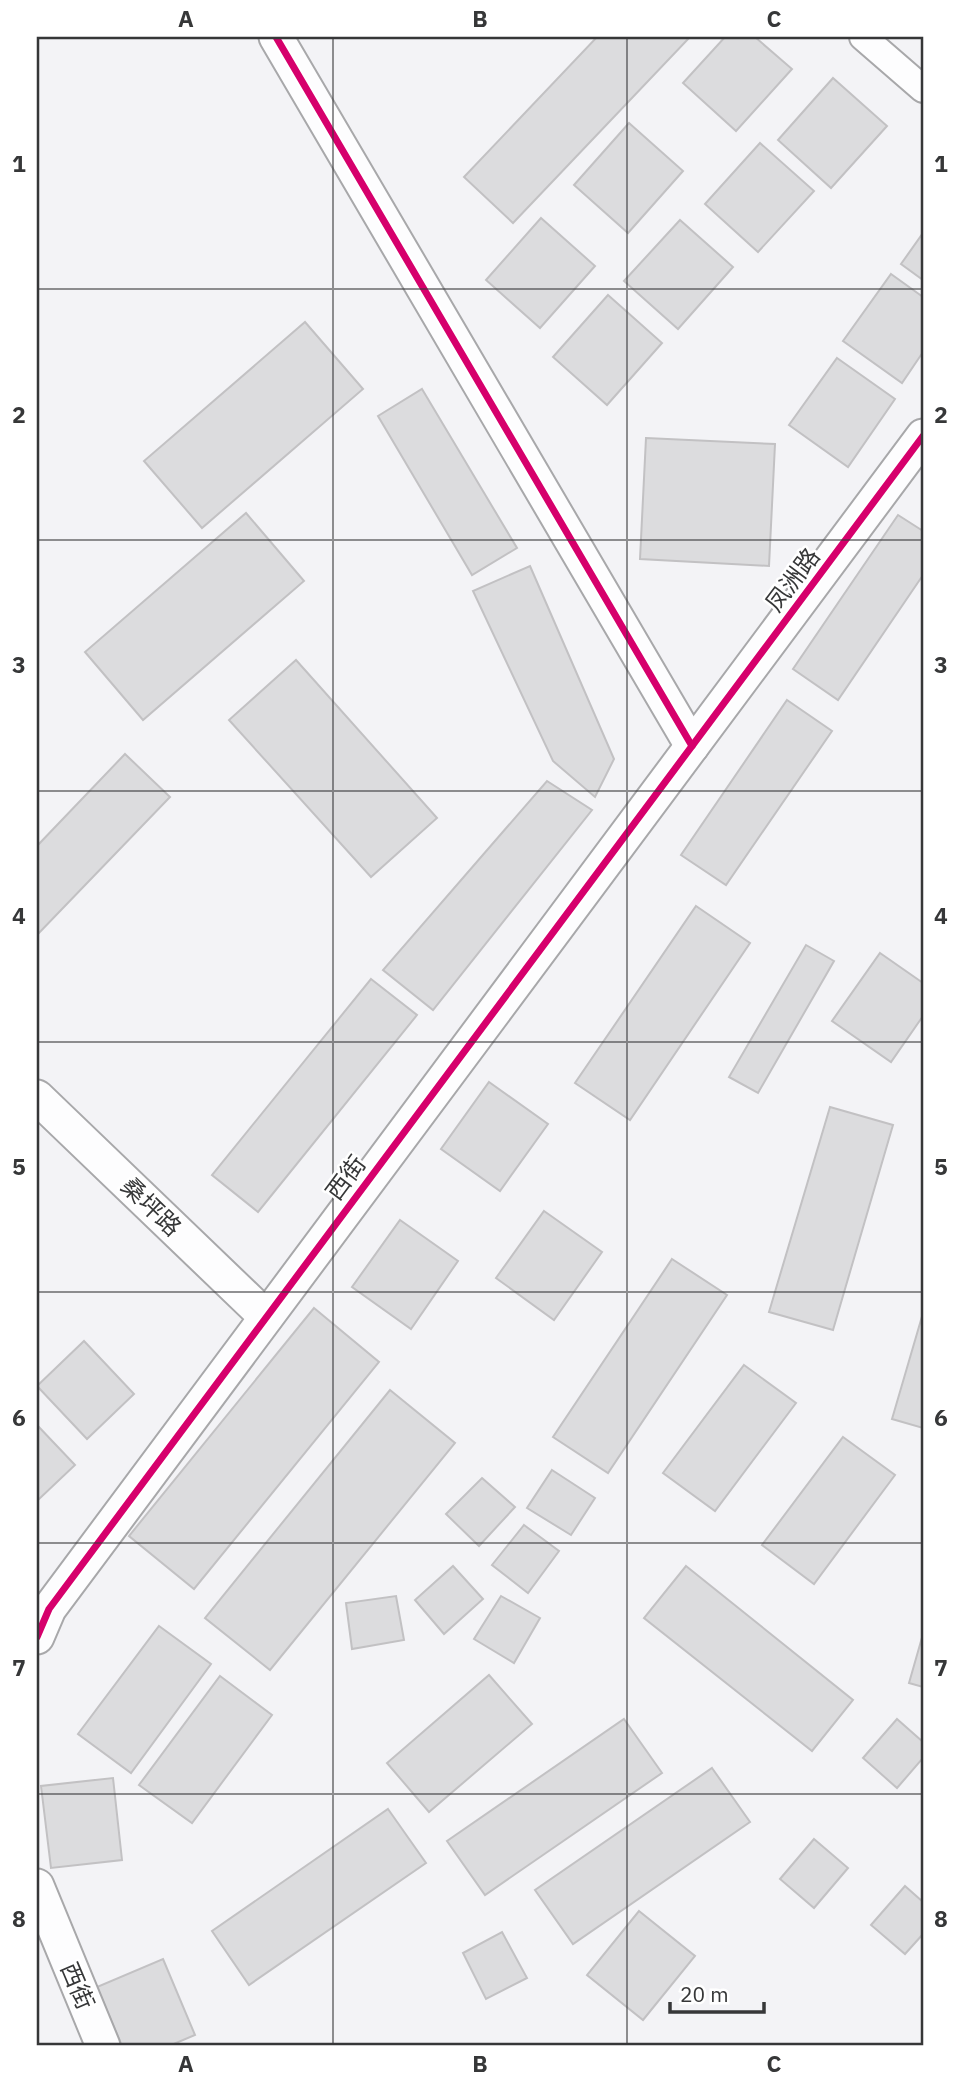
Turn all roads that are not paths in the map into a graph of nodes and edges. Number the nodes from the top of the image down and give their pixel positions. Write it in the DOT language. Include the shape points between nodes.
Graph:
graph roads {
  1 [pos="276,37"];
  2 [pos="863,37"];
  3 [pos="923,89"];
  4 [pos="923,436"];
  5 [pos="692,746"];
  6 [pos="37,1097"];
  7 [pos="266,1317"];
  8 [pos="37,1637"];
  9 [pos="40,1903"];
  10 [pos="103,2046"];
  1 -- 5 [label="street"];
  2 -- 3 [label="street"];
  4 -- 5 [label="street, 凤洲路"];
  5 -- 7 [label="street, 西街"];
  6 -- 7 [label="street, 桑坪路"];
  7 -- 8 [label="street, 西街" via="49,1609"];
  9 -- 10 [label="street, 西街"];
}
